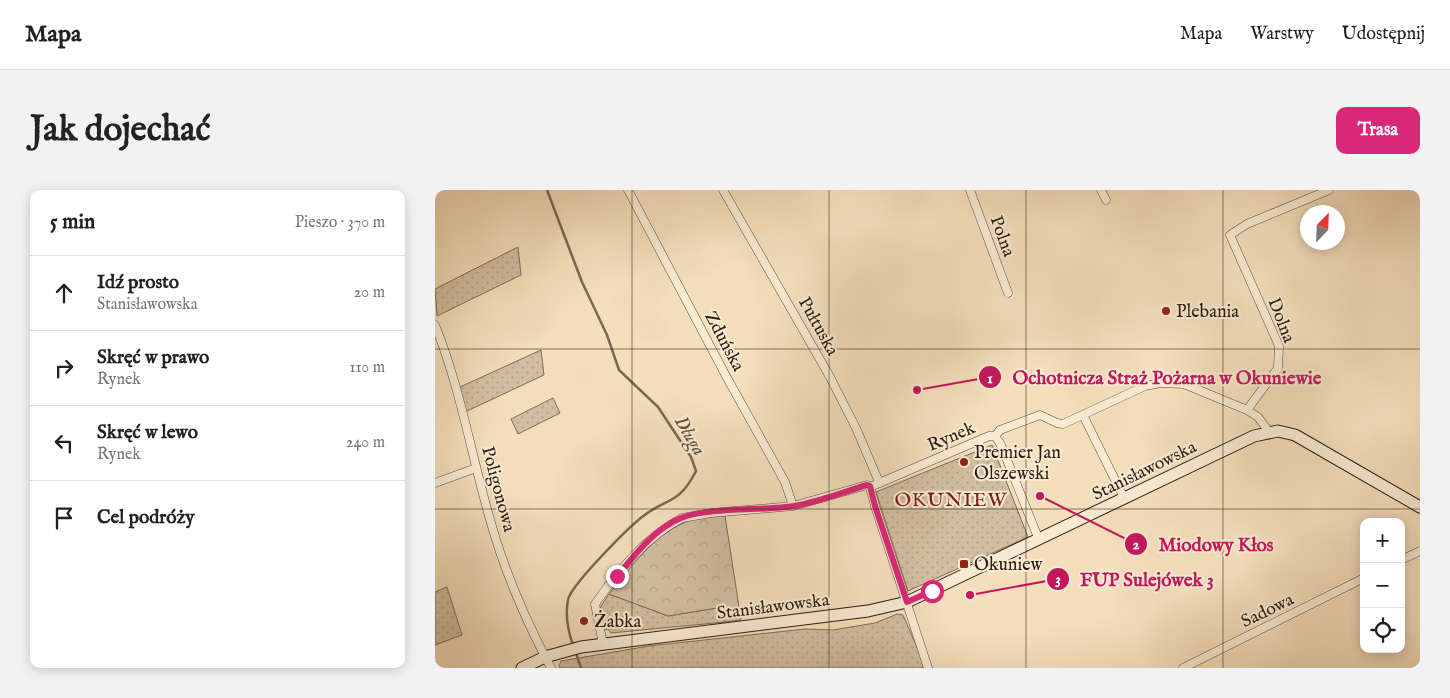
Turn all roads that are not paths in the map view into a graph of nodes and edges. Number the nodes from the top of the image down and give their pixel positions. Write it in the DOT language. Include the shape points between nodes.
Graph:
graph roads {
  1 [pos="628,190"];
  2 [pos="723,190"];
  3 [pos="970,190"];
  4 [pos="1101,190"];
  5 [pos="1329,190"];
  6 [pos="1106,200"];
  7 [pos="1008,293"];
  8 [pos="435,325"];
  9 [pos="1247,410"];
  10 [pos="1083,416"];
  11 [pos="1269,432"];
  12 [pos="995,436"];
  13 [pos="476,468"];
  14 [pos="879,482"];
  15 [pos="435,483"];
  16 [pos="870,486"];
  17 [pos="1124,498"];
  18 [pos="1418,501"];
  19 [pos="793,506"];
  20 [pos="1039,540"];
  21 [pos="1420,551"];
  22 [pos="1405,558"];
  23 [pos="1360,580"];
  24 [pos="907,602"];
  25 [pos="603,644"];
  26 [pos="545,657"];
  27 [pos="522,668"];
  28 [pos="551,668"];
  29 [pos="928,668"];
  30 [pos="1183,668"];
  1 -- 19 [label="street, Zduńska" via="785,482"];
  2 -- 14 [label="street, Pułtuska" via="830,377"];
  3 -- 7 [label="street, Polna"];
  4 -- 6 [label="street"];
  5 -- 9 [label="street, Dolna" via="1247,224 1229,235 1279,346 1278,368"];
  8 -- 13 [label="street, Poligonowa" via="449,361"];
  9 -- 10 [label="street" via="1184,384 1160,383 1145,386"];
  9 -- 11 [label="street" via="1258,417"];
  10 -- 12 [label="street" via="1060,424 1040,414 1000,430"];
  10 -- 17 [label="street"];
  11 -- 17 [label="main road, Stanisławowska" via="1254,436"];
  11 -- 18 [label="main road, Stanisławowska" via="1295,435"];
  12 -- 14 [label="street, Rynek"];
  12 -- 20 [label="street, Rynek" via="999,439"];
  13 -- 15 [label="street"];
  13 -- 26 [label="street, Poligonowa" via="501,553"];
  14 -- 16 [label="street, Rynek"];
  16 -- 19 [label="street, Rynek"];
  16 -- 24 [label="street"];
  17 -- 20 [label="main road, Stanisławowska"];
  19 -- 25 [label="street, Rynek" via="711,513 682,518 666,526 637,552 595,604"];
  20 -- 24 [label="main road, Stanisławowska"];
  21 -- 22 [label="street"];
  23 -- 30 [label="street, Sadowa"];
  24 -- 25 [label="main road, Stanisławowska" via="868,612"];
  24 -- 29 [label="street"];
  25 -- 26 [label="main road, Stanisławowska"];
  26 -- 27 [label="main road, Stanisławowska"];
  26 -- 28 [label="street, Poligonowa"];
}
